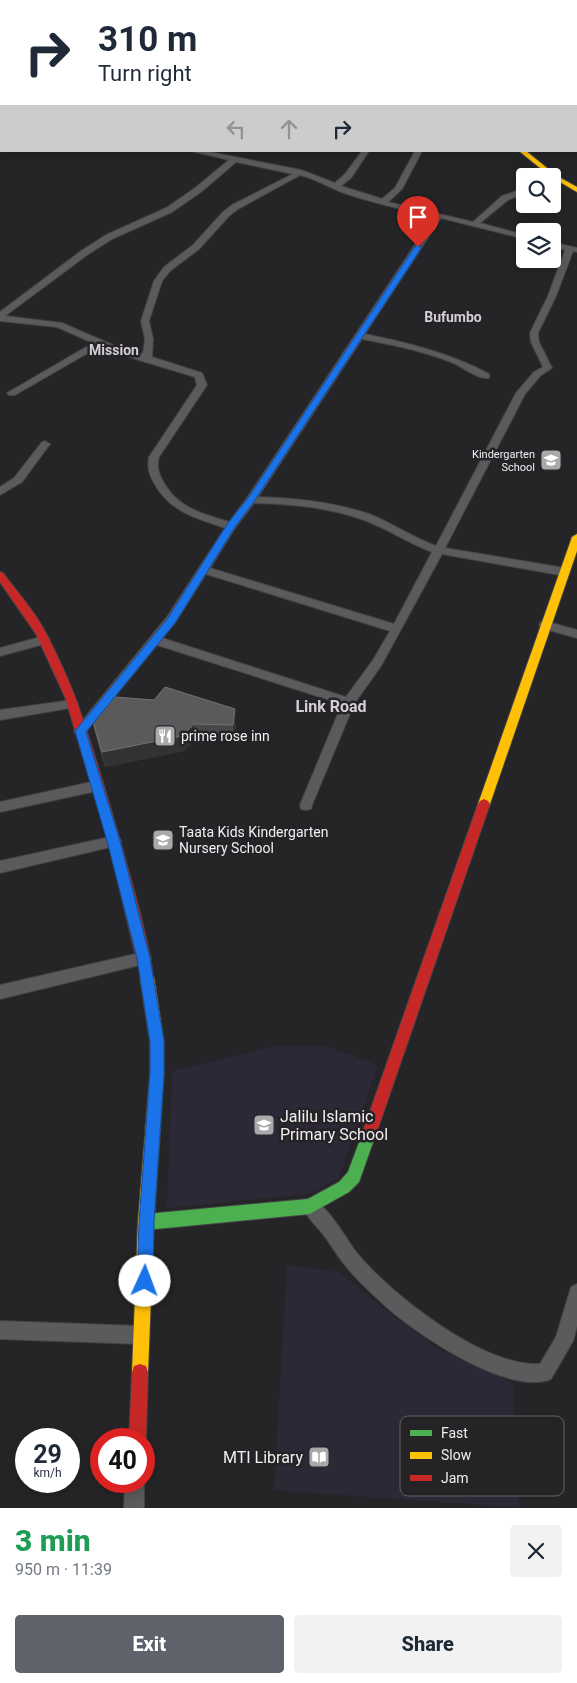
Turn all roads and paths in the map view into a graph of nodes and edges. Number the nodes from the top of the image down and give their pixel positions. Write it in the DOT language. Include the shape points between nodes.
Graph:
graph roads {
  1 [pos="198,152"];
  2 [pos="365,152"];
  3 [pos="418,152"];
  4 [pos="523,152"];
  5 [pos="234,160"];
  6 [pos="543,168"];
  7 [pos="301,172"];
  8 [pos="561,181"];
  9 [pos="336,186"];
  10 [pos="577,190"];
  11 [pos="516,194"];
  12 [pos="383,202"];
  13 [pos="439,215"];
  14 [pos="475,224"];
  15 [pos="516,235"];
  16 [pos="561,246"];
  17 [pos="574,249"];
  18 [pos="0,317"];
  19 [pos="360,336"];
  20 [pos="100,342"];
  21 [pos="147,358"];
  22 [pos="486,376"];
  23 [pos="12,393"];
  24 [pos="45,444"];
  25 [pos="0,492"];
  26 [pos="251,500"];
  27 [pos="231,526"];
  28 [pos="577,537"];
  29 [pos="437,550"];
  30 [pos="204,570"];
  31 [pos="565,572"];
  32 [pos="0,574"];
  33 [pos="546,625"];
  34 [pos="397,629"];
  35 [pos="577,634"];
  36 [pos="44,640"];
  37 [pos="155,640"];
  38 [pos="0,652"];
  39 [pos="348,702"];
  40 [pos="72,704"];
  41 [pos="0,715"];
  42 [pos="80,731"];
  43 [pos="96,786"];
  44 [pos="306,805"];
  45 [pos="0,807"];
  46 [pos="114,841"];
  47 [pos="0,867"];
  48 [pos="144,958"];
  49 [pos="0,992"];
  50 [pos="310,1206"];
  51 [pos="146,1222"];
  52 [pos="577,1293"];
  53 [pos="0,1330"];
  54 [pos="141,1335"];
  55 [pos="137,1428"];
  56 [pos="135,1493"];
  57 [pos="134,1508"];
  1 -- 5 [label="street"];
  2 -- 9 [label="street" via="348,176"];
  3 -- 12 [label="street" via="398,189"];
  4 -- 6 [label="street"];
  5 -- 7 [label="street"];
  5 -- 18 [label="street" via="169,210 84,253"];
  7 -- 9 [label="street"];
  7 -- 21 [label="street" via="235,207 196,247 167,269 158,281 145,321 149,339"];
  8 -- 10 [label="street"];
  9 -- 12 [label="street"];
  11 -- 14 [label="street" via="505,198"];
  12 -- 13 [label="street"];
  13 -- 14 [label="street"];
  13 -- 19 [label="street"];
  14 -- 15 [label="street"];
  16 -- 17 [label="street"];
  17 -- 29 [label="street" via="534,336 548,368 537,374 521,393"];
  18 -- 20 [label="street" via="49,323"];
  19 -- 22 [label="street" via="428,350 468,365"];
  19 -- 26 [label="street"];
  20 -- 21 [label="street" via="119,352"];
  20 -- 23 [label="street"];
  21 -- 27 [label="street" via="199,375 202,380 202,385 154,457 152,466 162,490 183,510"];
  24 -- 25 [label="street" via="18,480"];
  26 -- 27 [label="street"];
  26 -- 29 [label="street" via="296,501 366,517"];
  27 -- 30 [label="street"];
  28 -- 31 [label="street"];
  29 -- 31 [label="street"];
  29 -- 34 [label="street"];
  30 -- 34 [label="street"];
  30 -- 37 [label="street"];
  31 -- 33 [label="street"];
  32 -- 36 [label="street"];
  33 -- 35 [label="street"];
  33 -- 50 [label="street" via="354,1177 344,1188"];
  34 -- 39 [label="street"];
  36 -- 38 [label="street"];
  36 -- 40 [label="street"];
  37 -- 39 [label="street"];
  37 -- 42 [label="street"];
  39 -- 44 [label="street"];
  40 -- 41 [label="street"];
  40 -- 42 [label="street"];
  42 -- 43 [label="street"];
  43 -- 45 [label="street"];
  43 -- 46 [label="street"];
  46 -- 47 [label="street"];
  46 -- 48 [label="street"];
  48 -- 49 [label="street"];
  48 -- 51 [label="street" via="157,1042"];
  50 -- 51 [label="street"];
  50 -- 52 [label="street" via="350,1259 388,1297 435,1332 496,1365 526,1374 545,1373 564,1341"];
  51 -- 54 [label="street"];
  53 -- 54 [label="street"];
  54 -- 55 [label="street"];
  56 -- 57 [label="street"];
}
